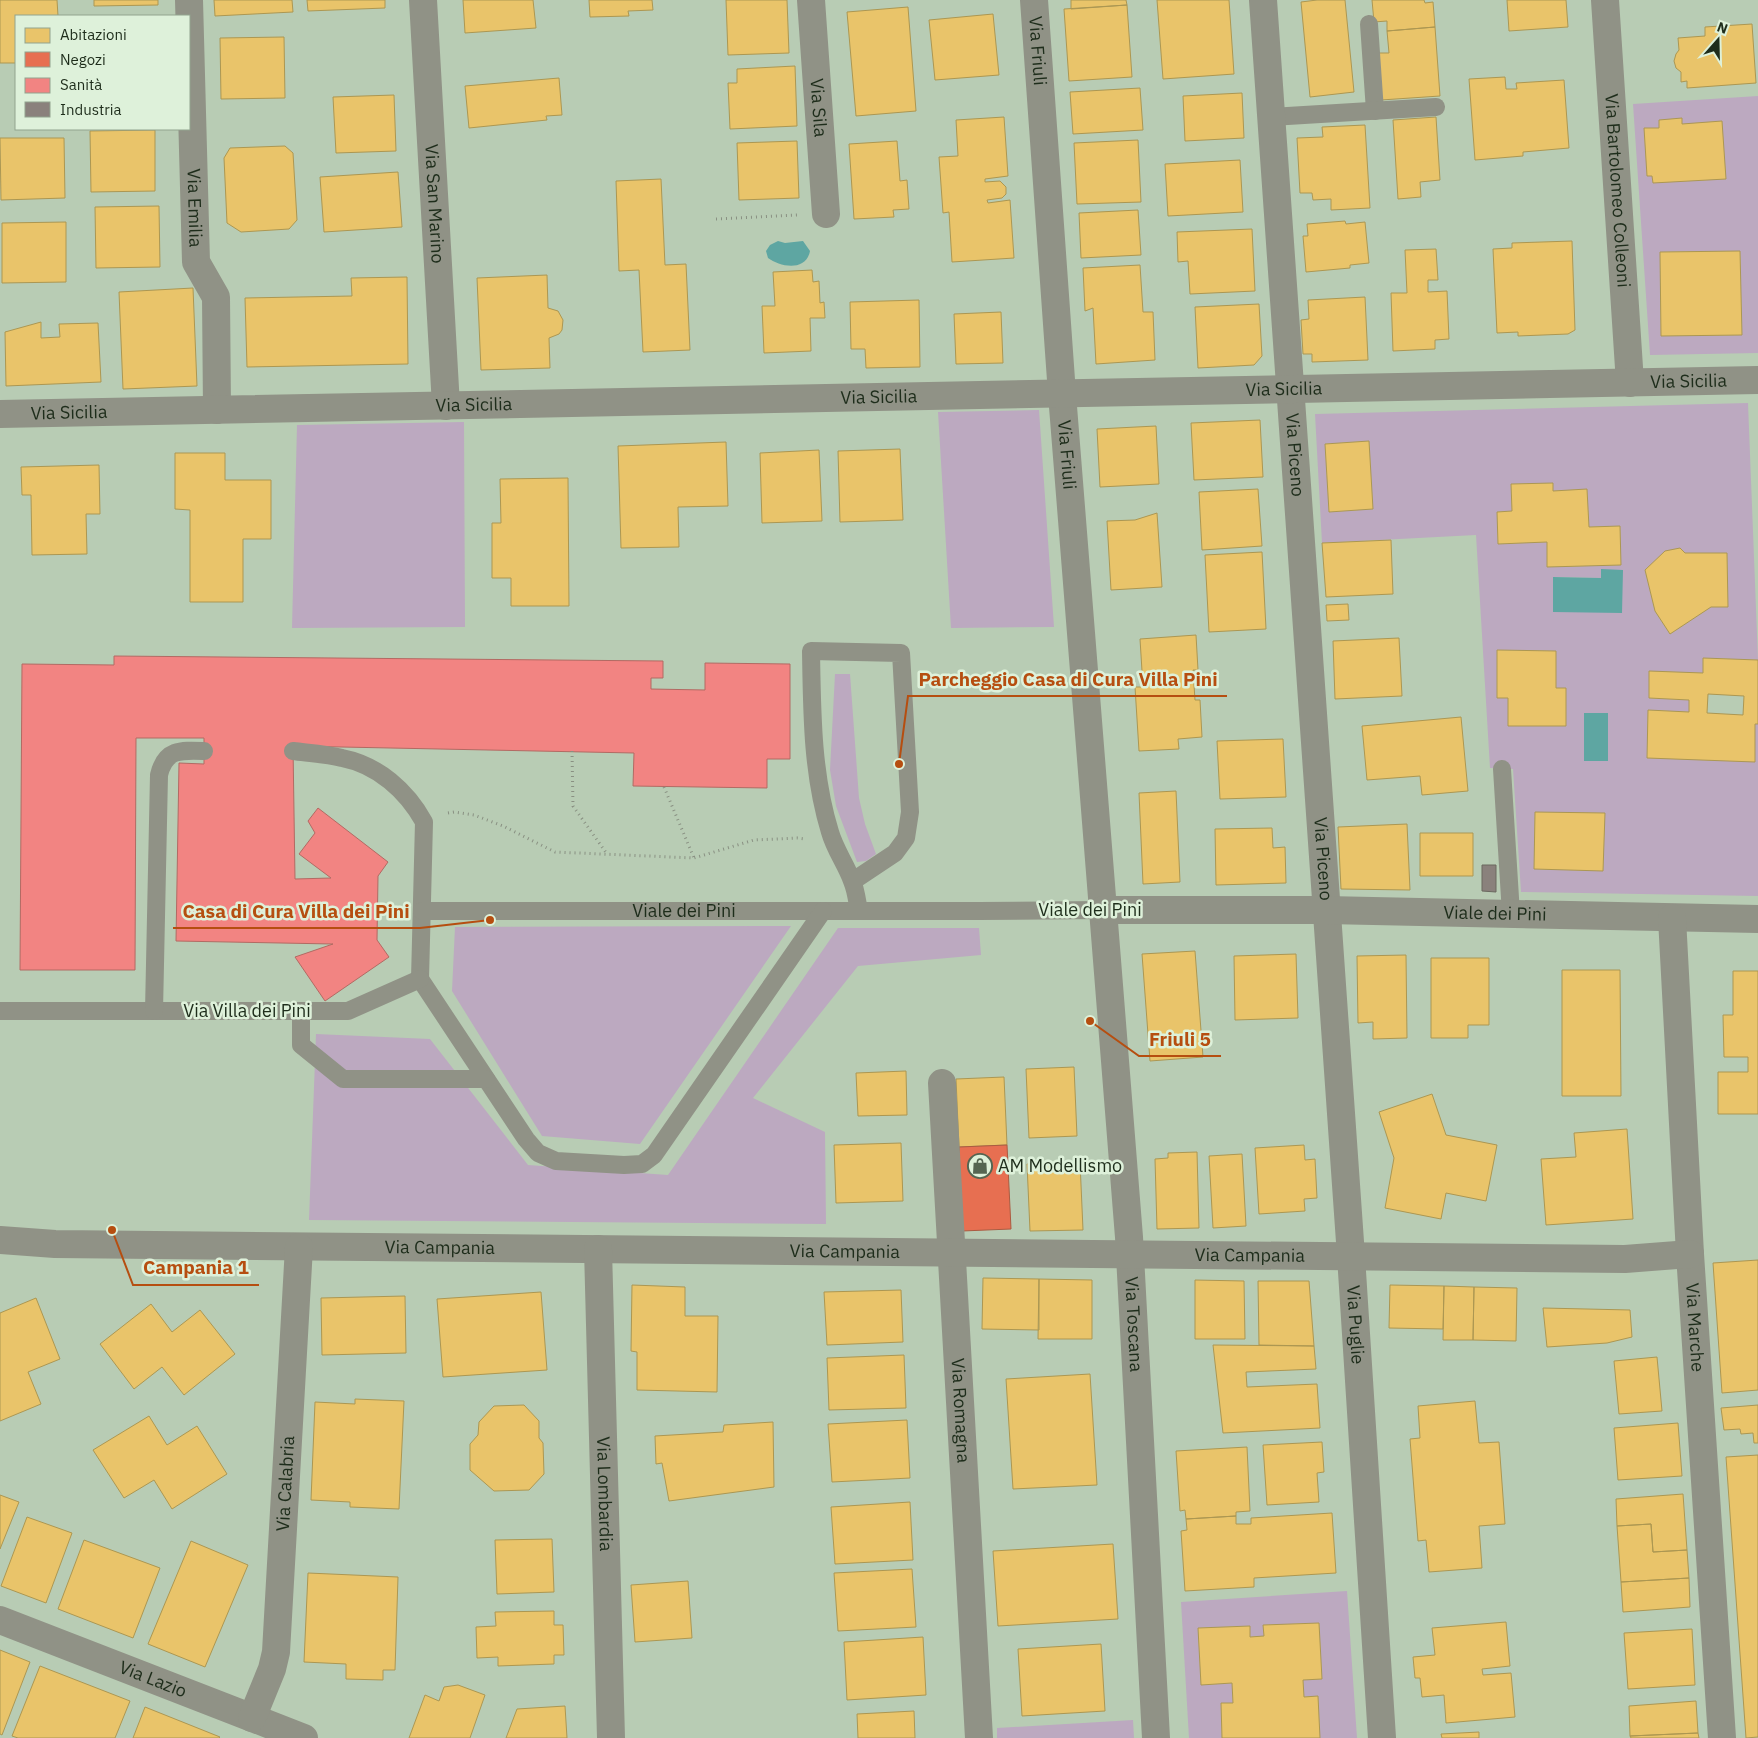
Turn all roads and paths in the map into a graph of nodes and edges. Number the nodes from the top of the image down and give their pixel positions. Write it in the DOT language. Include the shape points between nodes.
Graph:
graph roads {
  1 [pos="189,0"];
  2 [pos="423,0"];
  3 [pos="811,0"];
  4 [pos="1034,0"];
  5 [pos="1263,0"];
  6 [pos="1605,0"];
  7 [pos="189,15"];
  8 [pos="1369,24"];
  9 [pos="190,37"];
  10 [pos="1436,107"];
  11 [pos="1374,111"];
  12 [pos="1271,118"];
  13 [pos="826,214"];
  14 [pos="716,219"];
  15 [pos="1758,380"];
  16 [pos="1630,383"];
  17 [pos="1290,389"];
  18 [pos="1062,394"];
  19 [pos="446,406"];
  20 [pos="218,410"];
  21 [pos="0,414"];
  22 [pos="204,751"];
  23 [pos="293,751"];
  24 [pos="572,751"];
  25 [pos="1502,769"];
  26 [pos="664,786"];
  27 [pos="424,822"];
  28 [pos="836,850"];
  29 [pos="608,855"];
  30 [pos="694,858"];
  31 [pos="853,881"];
  32 [pos="1103,910"];
  33 [pos="1326,910"];
  34 [pos="422,911"];
  35 [pos="823,911"];
  36 [pos="859,911"];
  37 [pos="1511,914"];
  38 [pos="1672,918"];
  39 [pos="1758,920"];
  40 [pos="420,979"];
  41 [pos="0,1011"];
  42 [pos="154,1011"];
  43 [pos="301,1011"];
  44 [pos="486,1079"];
  45 [pos="942,1083"];
  46 [pos="0,1240"];
  47 [pos="299,1247"];
  48 [pos="598,1249"];
  49 [pos="952,1252"];
  50 [pos="1130,1254"];
  51 [pos="1690,1254"];
  52 [pos="1351,1256"];
  53 [pos="0,1620"];
  54 [pos="252,1718"];
  55 [pos="304,1738"];
  56 [pos="611,1738"];
  57 [pos="979,1738"];
  58 [pos="1156,1738"];
  59 [pos="1382,1738"];
  60 [pos="1722,1738"];
  1 -- 7 [label="street, Via Emilia"];
  2 -- 19 [label="street, Via San Marino"];
  3 -- 13 [label="street, Via Sila"];
  4 -- 18 [label="street, Via Friuli"];
  5 -- 12 [label="street, Via Piceno"];
  6 -- 16 [label="street, Via Bartolomeo Colleoni"];
  8 -- 11 [label="lane"];
  9 -- 20 [label="street, Via Emilia" via="196,262 216,297"];
  10 -- 11 [label="lane"];
  11 -- 12 [label="lane"];
  12 -- 17 [label="street, Via Piceno"];
  13 -- 14 [label="path"];
  15 -- 16 [label="street, Via Sicilia"];
  16 -- 17 [label="street, Via Sicilia"];
  17 -- 18 [label="street, Via Sicilia"];
  17 -- 33 [label="street, Via Piceno"];
  18 -- 19 [label="street, Via Sicilia"];
  18 -- 32 [label="street, Via Friuli"];
  19 -- 20 [label="street, Via Sicilia"];
  20 -- 21 [label="street, Via Sicilia"];
  22 -- 42 [label="lane" via="177,752 167,756 161,764"];
  23 -- 27 [label="lane" via="344,758 375,771 398,786"];
  24 -- 29 [label="path" via="573,806"];
  25 -- 37 [label="lane"];
  26 -- 30 [label="path"];
  27 -- 29 [label="path" via="454,812 503,826 555,852"];
  27 -- 34 [label="lane"];
  28 -- 30 [label="path" via="810,840 768,839 738,844"];
  28 -- 31 [label="lane"];
  28 -- 31 [label="lane" via="818,780 812,718 811,651 901,653 910,812 906,838 894,853"];
  29 -- 30 [label="path"];
  31 -- 36 [label="lane"];
  32 -- 33 [label="street, Viale dei Pini"];
  32 -- 36 [label="lane, Viale dei Pini"];
  32 -- 50 [label="street, Via Toscana"];
  33 -- 37 [label="street, Viale dei Pini"];
  33 -- 52 [label="street, Via Puglie"];
  34 -- 35 [label="lane, Viale dei Pini"];
  34 -- 40 [label="lane"];
  35 -- 36 [label="lane, Viale dei Pini"];
  35 -- 44 [label="lane" via="654,1155 642,1164 556,1161 538,1152"];
  37 -- 38 [label="street, Viale dei Pini"];
  38 -- 39 [label="street, Viale dei Pini"];
  38 -- 51 [label="street, Via Marche"];
  40 -- 43 [label="lane, Via Villa dei Pini" via="348,1011"];
  40 -- 44 [label="lane"];
  41 -- 42 [label="lane, Via Villa dei Pini"];
  42 -- 43 [label="lane, Via Villa dei Pini"];
  43 -- 44 [label="lane" via="301,1045 343,1079"];
  45 -- 49 [label="street, Via Romagna"];
  46 -- 47 [label="street, Via Campania" via="55,1244"];
  47 -- 48 [label="street, Via Campania"];
  47 -- 54 [label="street, Via Calabria" via="276,1652"];
  48 -- 49 [label="street, Via Campania"];
  48 -- 56 [label="street, Via Lombardia"];
  49 -- 50 [label="street, Via Campania"];
  49 -- 57 [label="street, Via Romagna"];
  50 -- 52 [label="street, Via Campania"];
  50 -- 58 [label="street, Via Toscana"];
  51 -- 52 [label="street, Via Campania" via="1625,1259"];
  51 -- 60 [label="street, Via Marche"];
  52 -- 59 [label="street, Via Puglie"];
  53 -- 54 [label="street, Via Lazio"];
  54 -- 55 [label="street, Via Lazio"];
}
